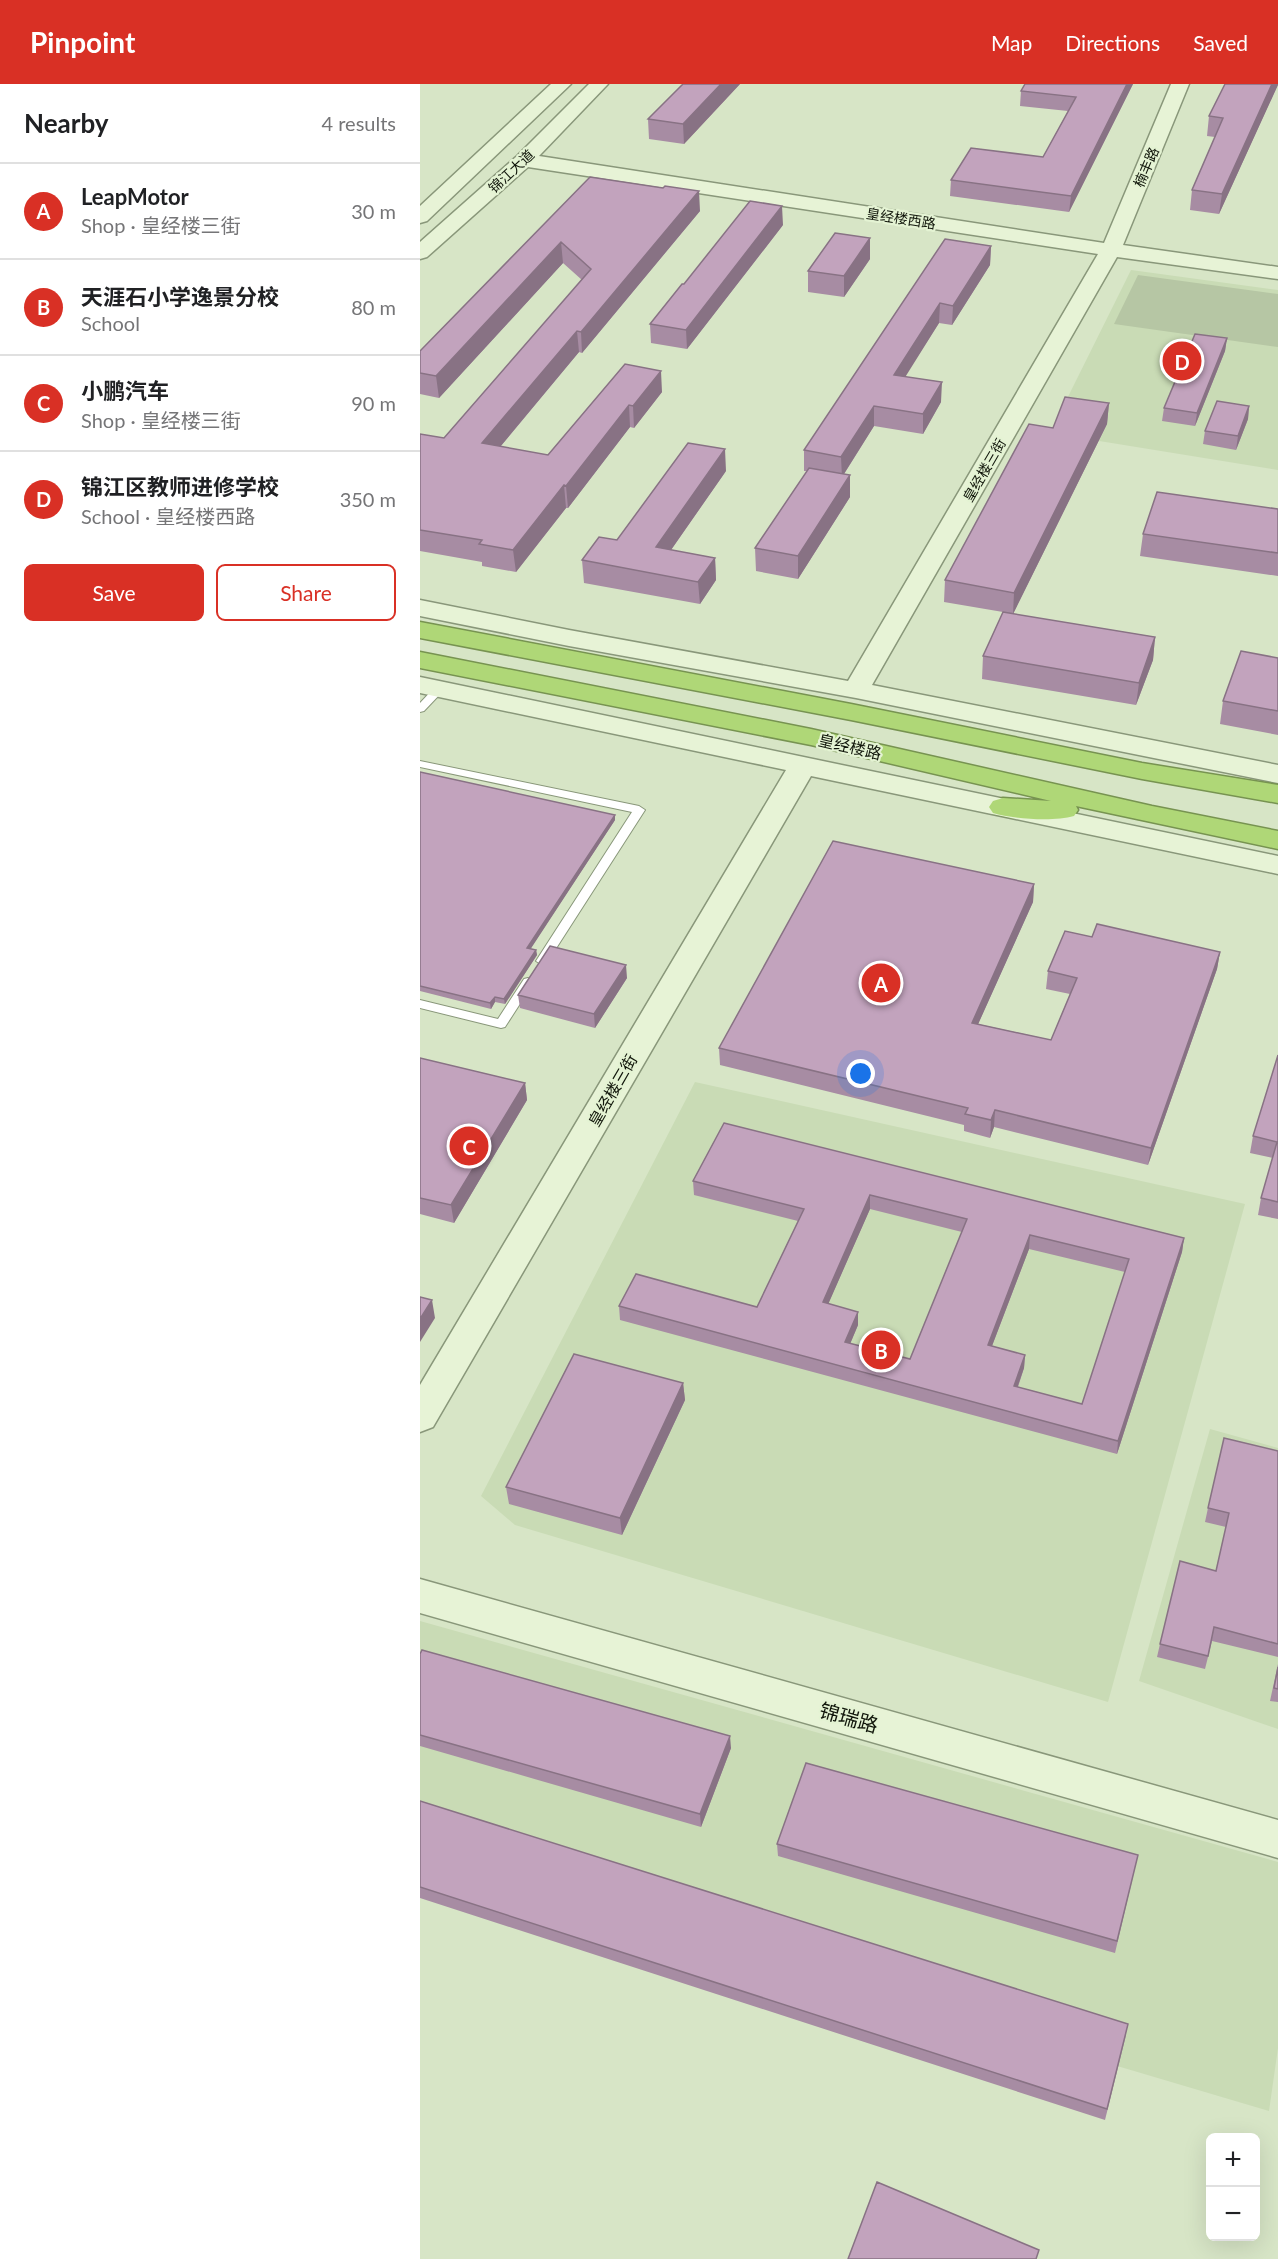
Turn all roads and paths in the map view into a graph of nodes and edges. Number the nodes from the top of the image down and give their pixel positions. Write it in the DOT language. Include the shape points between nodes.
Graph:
graph roads {
  1 [pos="562,84"];
  2 [pos="599,84"];
  3 [pos="1180,84"];
  4 [pos="524,160"];
  5 [pos="420,217"];
  6 [pos="1111,250"];
  7 [pos="420,253"];
  8 [pos="1278,273"];
  9 [pos="420,608"];
  10 [pos="420,630"];
  11 [pos="420,660"];
  12 [pos="430,687"];
  13 [pos="856,690"];
  14 [pos="420,709"];
  15 [pos="1162,752"];
  16 [pos="420,764"];
  17 [pos="804,764"];
  18 [pos="1278,774"];
  19 [pos="1278,783"];
  20 [pos="1278,794"];
  21 [pos="1003,807"];
  22 [pos="1152,815"];
  23 [pos="1278,840"];
  24 [pos="1278,866"];
  25 [pos="420,1004"];
  26 [pos="420,1417"];
  27 [pos="420,1596"];
  28 [pos="1278,1839"];
  1 -- 5 [label="street, 锦江大道"];
  2 -- 4 [label="street, 锦江大道"];
  3 -- 6 [label="street, 楠丰路"];
  4 -- 6 [label="street, 皇经楼西路"];
  4 -- 7 [label="street, 锦江大道"];
  6 -- 8 [label="street, 皇经楼西路"];
  6 -- 13 [label="street, 皇经楼三街"];
  9 -- 13 [label="street"];
  10 -- 20 [label="highway, 皇经楼路"];
  11 -- 22 [label="highway, 皇经楼路" via="811,737"];
  12 -- 14 [label="lane"];
  12 -- 17 [label="street"];
  13 -- 15 [label="street"];
  15 -- 18 [label="street"];
  15 -- 19 [label="highway"];
  16 -- 25 [label="lane" via="639,810 501,1024"];
  17 -- 21 [label="street"];
  17 -- 26 [label="street, 皇经楼三街"];
  21 -- 22 [label="highway"];
  21 -- 24 [label="street"];
  22 -- 23 [label="highway, 皇经楼路"];
  27 -- 28 [label="street, 锦瑞路"];
}
